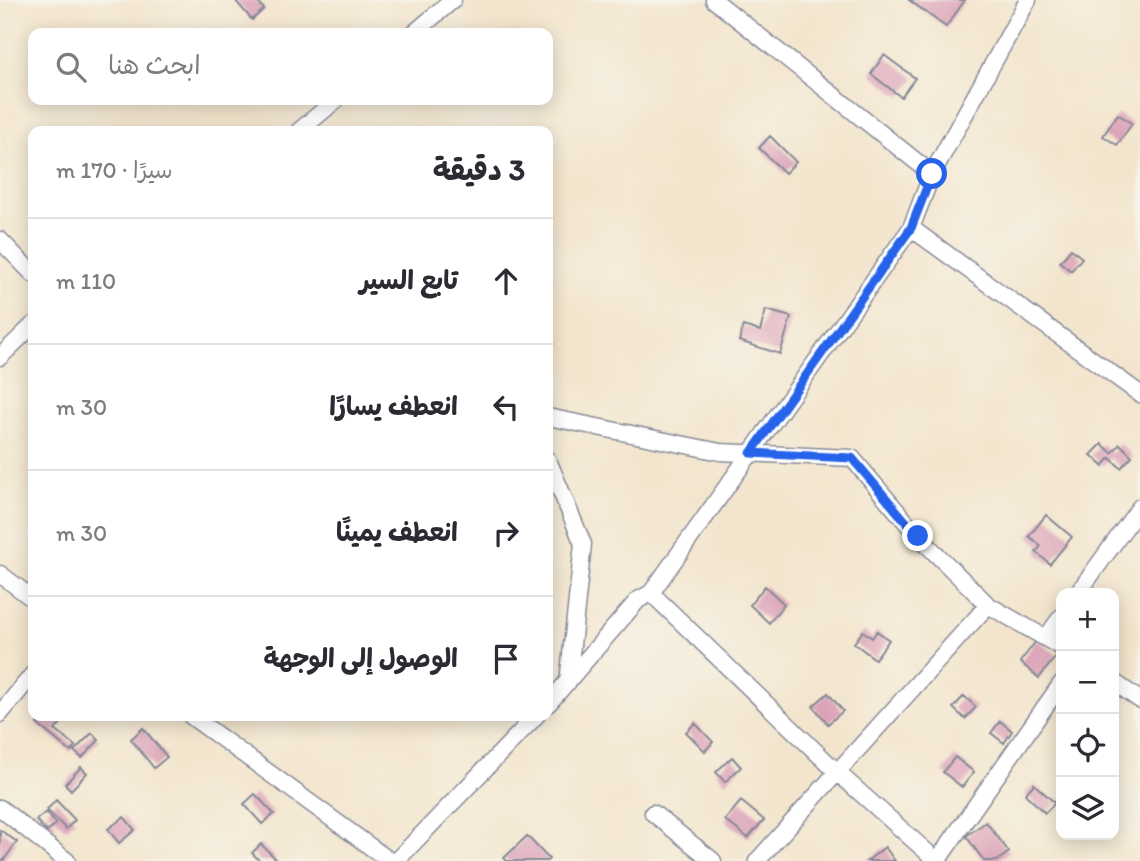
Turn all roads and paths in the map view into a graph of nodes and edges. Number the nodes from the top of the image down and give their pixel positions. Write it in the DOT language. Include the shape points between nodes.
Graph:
graph roads {
  1 [pos="453,0"];
  2 [pos="714,0"];
  3 [pos="1028,0"];
  4 [pos="420,28"];
  5 [pos="330,105"];
  6 [pos="305,126"];
  7 [pos="932,174"];
  8 [pos="911,228"];
  9 [pos="0,240"];
  10 [pos="28,269"];
  11 [pos="28,330"];
  12 [pos="0,357"];
  13 [pos="1140,394"];
  14 [pos="553,417"];
  15 [pos="751,453"];
  16 [pos="553,472"];
  17 [pos="1140,506"];
  18 [pos="0,574"];
  19 [pos="1082,588"];
  20 [pos="651,593"];
  21 [pos="28,595"];
  22 [pos="988,605"];
  23 [pos="1056,624"];
  24 [pos="1046,638"];
  25 [pos="1056,644"];
  26 [pos="28,680"];
  27 [pos="568,682"];
  28 [pos="1119,685"];
  29 [pos="1056,691"];
  30 [pos="553,698"];
  31 [pos="1140,700"];
  32 [pos="0,714"];
  33 [pos="198,721"];
  34 [pos="531,721"];
  35 [pos="838,773"];
  36 [pos="0,808"];
  37 [pos="653,813"];
  38 [pos="67,861"];
  39 [pos="390,861"];
  40 [pos="396,861"];
  41 [pos="713,861"];
  42 [pos="757,861"];
  1 -- 4 [label="street"];
  2 -- 7 [label="street"];
  3 -- 7 [label="street"];
  5 -- 6 [label="street"];
  7 -- 8 [label="street"];
  8 -- 13 [label="street"];
  8 -- 15 [label="street"];
  9 -- 10 [label="street"];
  11 -- 12 [label="street"];
  14 -- 15 [label="street" via="720,452"];
  15 -- 20 [label="street"];
  15 -- 22 [label="street" via="852,458 918,536"];
  16 -- 27 [label="street" via="583,544"];
  17 -- 19 [label="street"];
  18 -- 21 [label="street"];
  20 -- 27 [label="street" via="638,600"];
  20 -- 35 [label="street"];
  22 -- 24 [label="street"];
  22 -- 35 [label="street"];
  23 -- 24 [label="street"];
  24 -- 25 [label="street"];
  26 -- 32 [label="street"];
  27 -- 30 [label="street"];
  28 -- 31 [label="street"];
  29 -- 35 [label="street" via="937,861"];
  33 -- 39 [label="street"];
  34 -- 40 [label="street"];
  35 -- 42 [label="street"];
  36 -- 38 [label="street"];
  37 -- 41 [label="street"];
}
